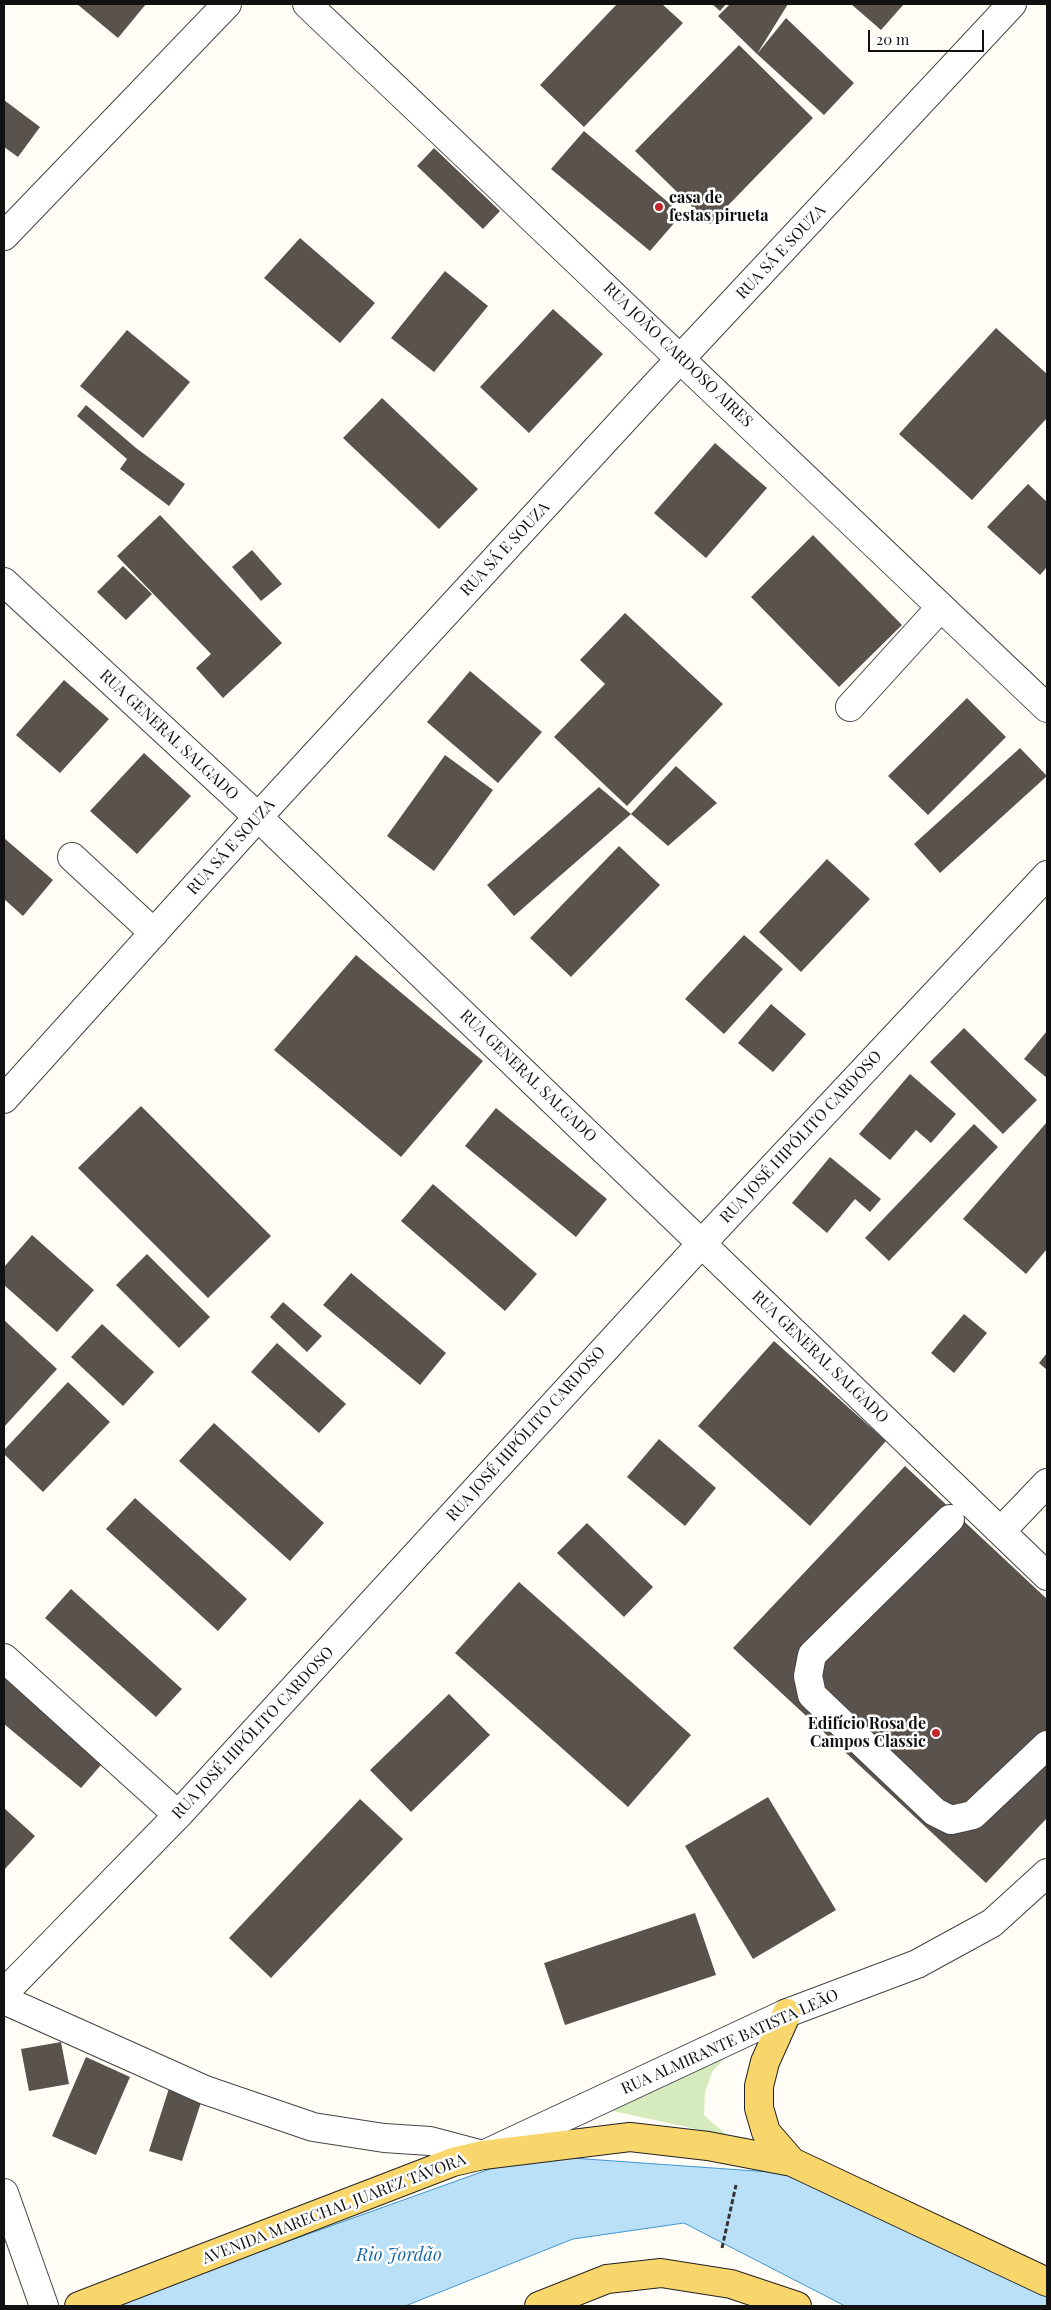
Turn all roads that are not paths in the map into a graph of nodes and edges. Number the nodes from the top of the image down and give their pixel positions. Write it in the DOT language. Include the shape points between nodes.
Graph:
graph roads {
  1 [pos="227,4"];
  2 [pos="307,4"];
  3 [pos="1012,4"];
  4 [pos="4,236"];
  5 [pos="681,358"];
  6 [pos="4,582"];
  7 [pos="941,607"];
  8 [pos="850,707"];
  9 [pos="1047,708"];
  10 [pos="258,817"];
  11 [pos="72,858"];
  12 [pos="1047,875"];
  13 [pos="154,933"];
  14 [pos="4,1100"];
  15 [pos="702,1243"];
  16 [pos="1047,1483"];
  17 [pos="1001,1531"];
  18 [pos="932,1555"];
  19 [pos="1047,1576"];
  20 [pos="4,1658"];
  21 [pos="1047,1745"];
  22 [pos="178,1814"];
  23 [pos="1047,1873"];
  24 [pos="4,1993"];
  25 [pos="4,2000"];
  26 [pos="787,2013"];
  27 [pos="483,2155"];
  28 [pos="792,2162"];
  29 [pos="4,2192"];
  30 [pos="1047,2282"];
  31 [pos="44,2306"];
  32 [pos="79,2306"];
  33 [pos="539,2306"];
  34 [pos="797,2306"];
  1 -- 4 [label="street"];
  2 -- 5 [label="street, RUA JOÃO CARDOSO AIRES"];
  3 -- 5 [label="street, RUA SÁ E SOUZA"];
  5 -- 7 [label="street, RUA JOÃO CARDOSO AIRES"];
  5 -- 10 [label="street, RUA SÁ E SOUZA"];
  6 -- 10 [label="street, RUA GENERAL SALGADO"];
  7 -- 8 [label="street"];
  7 -- 9 [label="street, RUA JOÃO CARDOSO AIRES"];
  10 -- 13 [label="street, RUA SÁ E SOUZA"];
  10 -- 15 [label="street, RUA GENERAL SALGADO"];
  11 -- 13 [label="street"];
  12 -- 15 [label="street, RUA JOSÉ HIPÓLITO CARDOSO"];
  13 -- 14 [label="street, RUA SÁ E SOUZA"];
  15 -- 17 [label="street, RUA GENERAL SALGADO"];
  15 -- 22 [label="street, RUA JOSÉ HIPÓLITO CARDOSO"];
  16 -- 17 [label="street"];
  17 -- 19 [label="street, RUA GENERAL SALGADO"];
  18 -- 21 [label="street" via="950,1519 812,1655 808,1676 812,1695 935,1812 950,1820 972,1815"];
  20 -- 22 [label="street"];
  22 -- 24 [label="street, RUA JOSÉ HIPÓLITO CARDOSO"];
  23 -- 26 [label="street, RUA ALMIRANTE BATISTA LEÃO" via="992,1923 934,1955"];
  25 -- 27 [label="street" via="205,2090 313,2127 430,2141"];
  26 -- 27 [label="street, RUA ALMIRANTE BATISTA LEÃO"];
  26 -- 28 [label="main road" via="765,2062 759,2086 759,2108 766,2132"];
  27 -- 28 [label="main road, AVENIDA MARECHAL JUAREZ TÁVORA" via="630,2137 708,2146"];
  27 -- 32 [label="main road, AVENIDA MARECHAL JUAREZ TÁVORA" via="453,2162"];
  28 -- 30 [label="main road, AVENIDA MARECHAL JUAREZ TÁVORA"];
  29 -- 31 [label="street"];
  33 -- 34 [label="main road" via="607,2279 661,2272 731,2284"];
}
